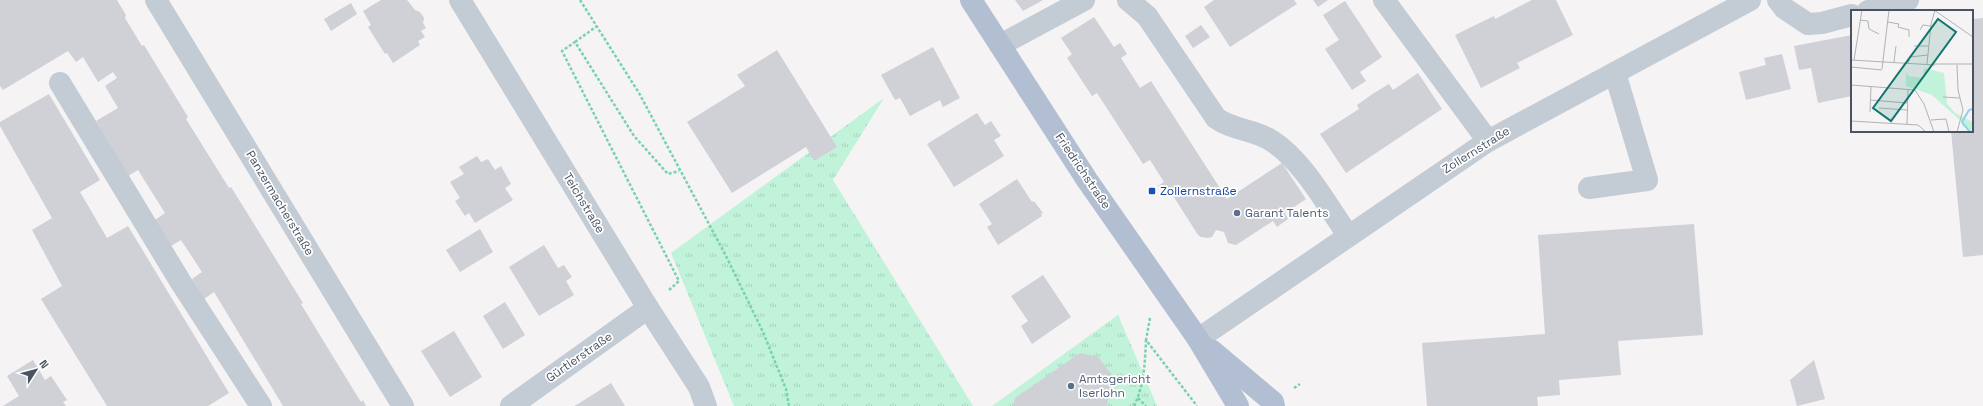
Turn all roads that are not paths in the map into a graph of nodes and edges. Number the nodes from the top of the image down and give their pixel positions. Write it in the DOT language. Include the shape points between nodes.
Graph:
graph roads {
  1 [pos="156,0"];
  2 [pos="460,0"];
  3 [pos="971,0"];
  4 [pos="1084,0"];
  5 [pos="1128,0"];
  6 [pos="1384,0"];
  7 [pos="1750,0"];
  8 [pos="1778,0"];
  9 [pos="1908,0"];
  10 [pos="1872,10"];
  11 [pos="1851,15"];
  12 [pos="1000,45"];
  13 [pos="1615,73"];
  14 [pos="60,83"];
  15 [pos="1488,141"];
  16 [pos="1589,188"];
  17 [pos="1348,235"];
  18 [pos="648,308"];
  19 [pos="1198,339"];
  20 [pos="258,405"];
  21 [pos="404,406"];
  22 [pos="510,406"];
  23 [pos="706,406"];
  24 [pos="1238,406"];
  25 [pos="1274,406"];
  1 -- 21 [label="street, Panzermacherstraße"];
  2 -- 18 [label="street, Teichstraße"];
  3 -- 12 [label="main road, Friedrichstraße"];
  4 -- 12 [label="street"];
  5 -- 17 [label="street" via="1147,16 1216,118 1226,126 1251,130 1285,150 1296,161"];
  6 -- 15 [label="street"];
  7 -- 13 [label="street, Zollernstraße"];
  8 -- 11 [label="street" via="1784,8 1808,24"];
  9 -- 10 [label="street"];
  12 -- 19 [label="main road, Friedrichstraße" via="1087,180"];
  13 -- 15 [label="street, Zollernstraße"];
  13 -- 16 [label="street" via="1647,180"];
  14 -- 20 [label="street"];
  15 -- 17 [label="street, Zollernstraße"];
  17 -- 19 [label="street, Zollernstraße"];
  18 -- 22 [label="street, Gürtlerstraße"];
  18 -- 23 [label="street, Teichstraße" via="699,387"];
  19 -- 24 [label="main road, Friedrichstraße"];
  19 -- 25 [label="main road, Friedrichstraße" via="1273,402"];
}
